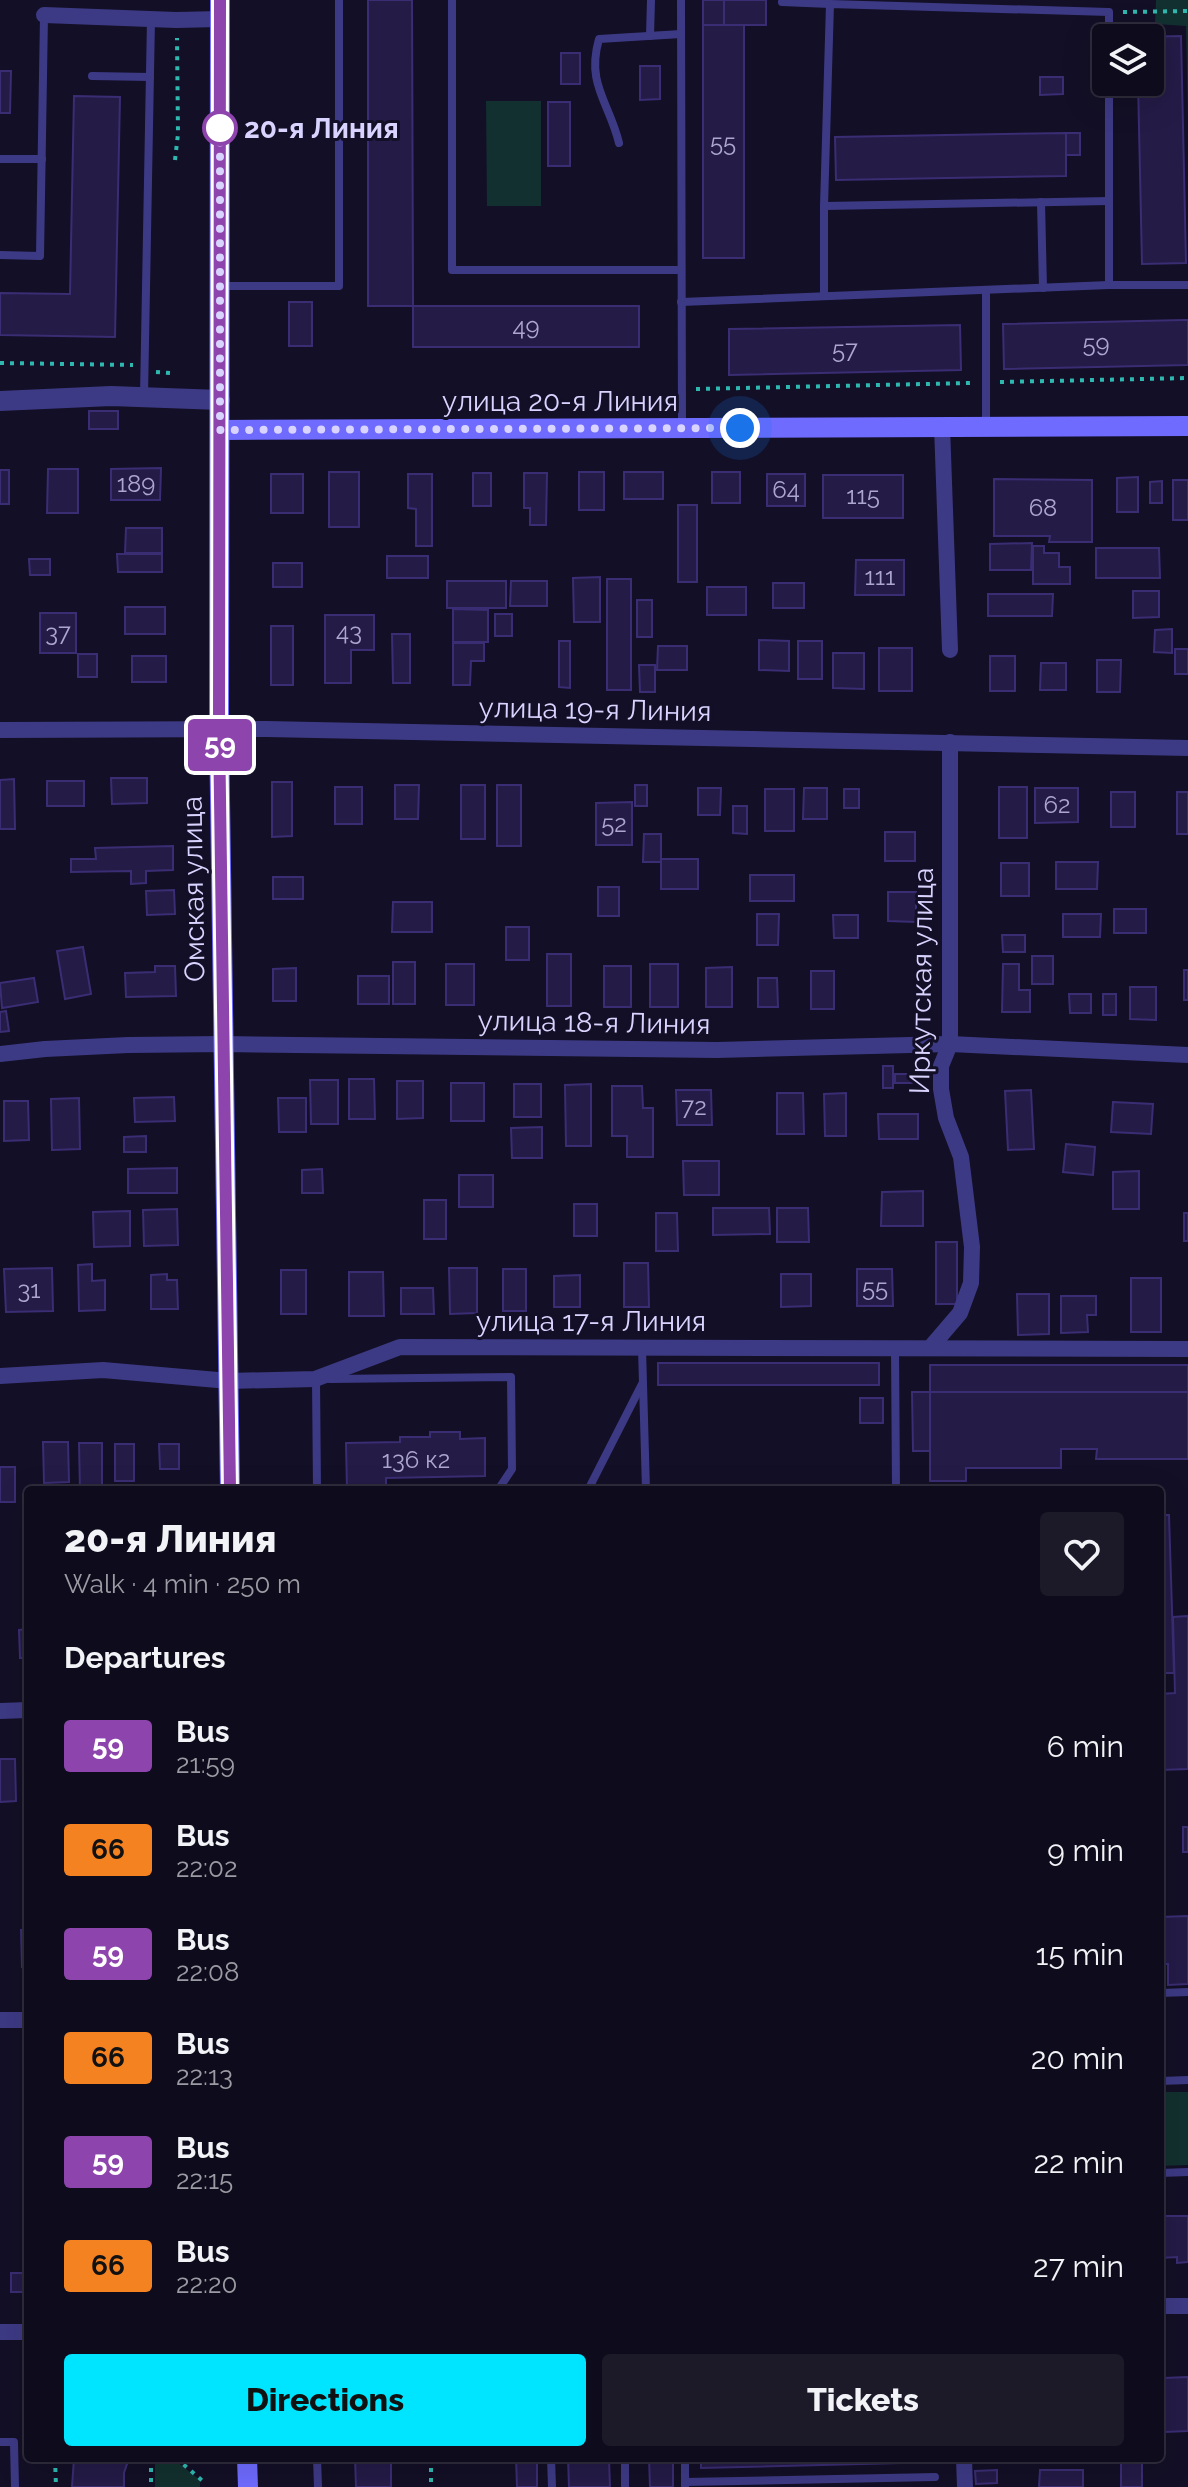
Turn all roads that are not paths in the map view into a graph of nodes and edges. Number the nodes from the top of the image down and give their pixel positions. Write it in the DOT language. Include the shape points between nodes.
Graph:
graph roads {
  1 [pos="339,0"];
  2 [pos="452,0"];
  3 [pos="651,0"];
  4 [pos="681,0"];
  5 [pos="782,2"];
  6 [pos="830,4"];
  7 [pos="220,10"];
  8 [pos="44,15"];
  9 [pos="151,19"];
  10 [pos="1109,24"];
  11 [pos="681,34"];
  12 [pos="650,36"];
  13 [pos="92,76"];
  14 [pos="150,77"];
  15 [pos="1109,96"];
  16 [pos="619,143"];
  17 [pos="0,159"];
  18 [pos="42,159"];
  19 [pos="1109,201"];
  20 [pos="1041,202"];
  21 [pos="824,206"];
  22 [pos="0,255"];
  23 [pos="681,270"];
  24 [pos="1109,285"];
  25 [pos="1188,285"];
  26 [pos="221,286"];
  27 [pos="1043,288"];
  28 [pos="986,290"];
  29 [pos="824,296"];
  30 [pos="681,302"];
  31 [pos="144,396"];
  32 [pos="220,400"];
  33 [pos="0,401"];
  34 [pos="942,426"];
  35 [pos="986,426"];
  36 [pos="1188,426"];
  37 [pos="682,428"];
  38 [pos="220,430"];
  39 [pos="950,650"];
  40 [pos="219,729"];
  41 [pos="0,730"];
  42 [pos="950,742"];
  43 [pos="1188,748"];
  44 [pos="223,1044"];
  45 [pos="950,1044"];
  46 [pos="0,1054"];
  47 [pos="1188,1055"];
  48 [pos="642,1347"];
  49 [pos="895,1348"];
  50 [pos="930,1348"];
  51 [pos="1188,1349"];
  52 [pos="0,1376"];
  53 [pos="315,1379"];
  54 [pos="229,1381"];
  55 [pos="643,1383"];
  56 [pos="230,1486"];
  57 [pos="317,1486"];
  58 [pos="501,1486"];
  59 [pos="590,1486"];
  60 [pos="646,1486"];
  61 [pos="896,1486"];
  62 [pos="24,1710"];
  63 [pos="0,1711"];
  64 [pos="1188,1992"];
  65 [pos="1164,1993"];
  66 [pos="0,2020"];
  67 [pos="24,2020"];
  68 [pos="1188,2080"];
  69 [pos="1164,2081"];
  70 [pos="1188,2172"];
  71 [pos="1164,2173"];
  72 [pos="1164,2306"];
  73 [pos="1188,2306"];
  74 [pos="0,2332"];
  75 [pos="24,2332"];
  76 [pos="0,2442"];
  77 [pos="247,2462"];
  78 [pos="317,2462"];
  79 [pos="551,2462"];
  80 [pos="625,2462"];
  81 [pos="685,2462"];
  82 [pos="964,2462"];
  83 [pos="935,2477"];
  84 [pos="685,2485"];
  85 [pos="15,2487"];
  86 [pos="248,2487"];
  87 [pos="318,2487"];
  88 [pos="552,2487"];
  89 [pos="625,2487"];
  90 [pos="965,2487"];
  1 -- 26 [label="lane" via="339,286"];
  2 -- 23 [label="lane" via="452,270"];
  3 -- 12 [label="lane"];
  4 -- 11 [label="lane"];
  5 -- 6 [label="lane"];
  6 -- 10 [label="lane" via="1109,12"];
  6 -- 21 [label="lane"];
  7 -- 9 [label="street" via="176,20"];
  7 -- 26 [label="main road, Омская улица"];
  8 -- 9 [label="street"];
  8 -- 18 [label="lane"];
  9 -- 14 [label="lane"];
  11 -- 12 [label="lane"];
  11 -- 23 [label="lane"];
  12 -- 16 [label="lane" via="599,39 597,88"];
  13 -- 14 [label="lane"];
  14 -- 31 [label="lane"];
  15 -- 19 [label="lane"];
  17 -- 18 [label="lane"];
  18 -- 22 [label="lane" via="40,256"];
  19 -- 20 [label="lane"];
  19 -- 24 [label="lane"];
  20 -- 21 [label="lane"];
  20 -- 27 [label="lane"];
  21 -- 29 [label="lane"];
  23 -- 30 [label="lane"];
  24 -- 25 [label="lane"];
  24 -- 27 [label="lane"];
  26 -- 32 [label="main road, Омская улица"];
  27 -- 28 [label="lane"];
  28 -- 29 [label="lane"];
  28 -- 35 [label="lane"];
  29 -- 30 [label="lane"];
  30 -- 37 [label="lane"];
  31 -- 32 [label="street"];
  31 -- 33 [label="street"];
  32 -- 38 [label="main road, Омская улица"];
  34 -- 35 [label="main road, улица 20-я Линия"];
  34 -- 37 [label="main road, улица 20-я Линия"];
  34 -- 39 [label="street"];
  35 -- 36 [label="main road, улица 20-я Линия"];
  37 -- 38 [label="main road, улица 20-я Линия"];
  38 -- 40 [label="main road, Омская улица"];
  40 -- 41 [label="street, улица 19-я Линия"];
  40 -- 42 [label="street, улица 19-я Линия"];
  40 -- 44 [label="main road, Омская улица"];
  42 -- 43 [label="street, улица 19-я Линия"];
  42 -- 45 [label="street, Иркутская улица"];
  44 -- 45 [label="street, улица 18-я Линия" via="702,1050"];
  44 -- 46 [label="street, улица 18-я Линия"];
  44 -- 54 [label="main road, Омская улица"];
  45 -- 47 [label="street, улица 18-я Линия"];
  45 -- 50 [label="street, Иркутская улица" via="941,1066 941,1089 961,1157 971,1283 960,1313"];
  48 -- 49 [label="street, улица 17-я Линия"];
  48 -- 53 [label="street, улица 17-я Линия" via="400,1347"];
  48 -- 55 [label="lane"];
  49 -- 50 [label="street, улица 17-я Линия"];
  49 -- 61 [label="lane"];
  50 -- 51 [label="street, улица 17-я Линия"];
  52 -- 54 [label="street, улица 17-я Линия" via="103,1370"];
  53 -- 54 [label="street, улица 17-я Линия"];
  53 -- 57 [label="lane"];
  53 -- 58 [label="lane" via="511,1377 512,1469"];
  54 -- 56 [label="main road, Омская улица"];
  55 -- 59 [label="lane"];
  55 -- 60 [label="lane"];
  62 -- 63 [label="street"];
  64 -- 65 [label="lane"];
  66 -- 67 [label="street"];
  68 -- 69 [label="lane"];
  70 -- 71 [label="lane"];
  72 -- 73 [label="street"];
  74 -- 75 [label="street"];
  76 -- 85 [label="lane" via="14,2442"];
  77 -- 86 [label="main road"];
  78 -- 87 [label="lane"];
  79 -- 88 [label="lane"];
  80 -- 89 [label="lane"];
  81 -- 84 [label="lane"];
  82 -- 90 [label="street"];
  83 -- 84 [label="lane"];
}
